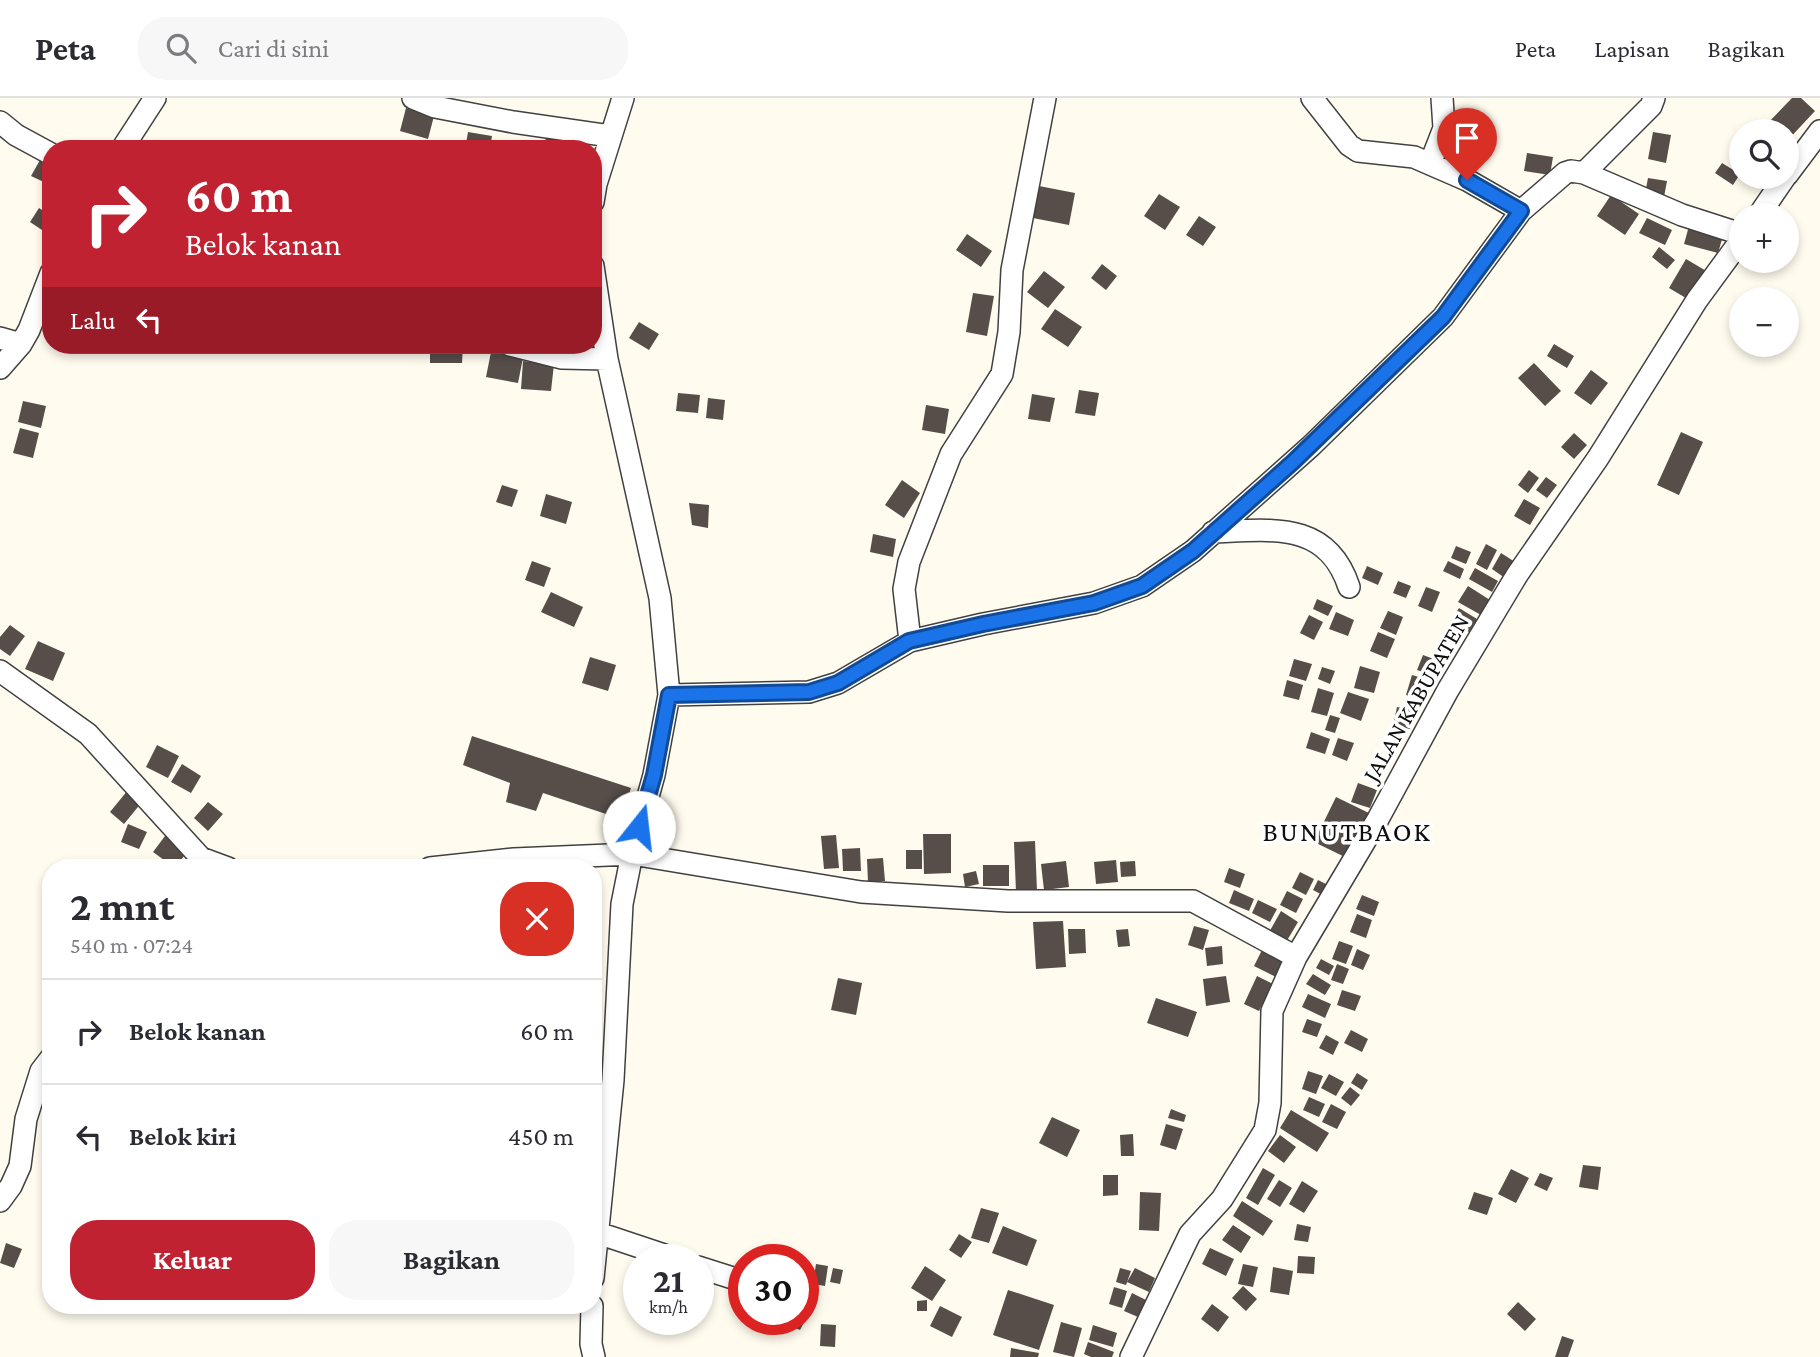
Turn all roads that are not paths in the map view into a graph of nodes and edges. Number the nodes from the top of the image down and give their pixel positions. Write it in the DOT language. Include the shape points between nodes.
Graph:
graph roads {
  1 [pos="155,98"];
  2 [pos="413,98"];
  3 [pos="623,98"];
  4 [pos="1045,98"];
  5 [pos="1312,98"];
  6 [pos="1442,98"];
  7 [pos="1654,98"];
  8 [pos="0,122"];
  9 [pos="1820,131"];
  10 [pos="610,136"];
  11 [pos="128,140"];
  12 [pos="42,149"];
  13 [pos="1799,159"];
  14 [pos="1430,164"];
  15 [pos="602,167"];
  16 [pos="1584,173"];
  17 [pos="1521,211"];
  18 [pos="1729,230"];
  19 [pos="1729,256"];
  20 [pos="42,296"];
  21 [pos="602,326"];
  22 [pos="0,338"];
  23 [pos="22,344"];
  24 [pos="546,354"];
  25 [pos="607,359"];
  26 [pos="0,368"];
  27 [pos="1213,533"];
  28 [pos="1349,587"];
  29 [pos="909,641"];
  30 [pos="0,671"];
  31 [pos="669,695"];
  32 [pos="632,853"];
  33 [pos="194,859"];
  34 [pos="514,859"];
  35 [pos="1296,957"];
  36 [pos="42,1070"];
  37 [pos="602,1192"];
  38 [pos="0,1201"];
  39 [pos="602,1234"];
  40 [pos="631,1244"];
  41 [pos="592,1314"];
  42 [pos="594,1357"];
  43 [pos="1131,1357"];
  1 -- 11 [label="street"];
  2 -- 10 [label="street" via="435,107"];
  3 -- 10 [label="street"];
  4 -- 29 [label="street" via="1012,270 1002,374 951,454 909,562 904,589"];
  5 -- 14 [label="street" via="1357,151 1405,155"];
  6 -- 14 [label="street" via="1444,128"];
  7 -- 16 [label="street"];
  8 -- 12 [label="street"];
  9 -- 13 [label="street"];
  10 -- 15 [label="street"];
  14 -- 17 [label="street"];
  16 -- 17 [label="street" via="1565,173"];
  16 -- 18 [label="street"];
  17 -- 27 [label="street" via="1443,317 1311,446"];
  19 -- 35 [label="street, JALAN KABUPATEN" via="1517,575"];
  20 -- 23 [label="street"];
  21 -- 25 [label="street"];
  22 -- 23 [label="street"];
  23 -- 26 [label="street"];
  24 -- 25 [label="street"];
  25 -- 31 [label="street" via="660,598"];
  27 -- 28 [label="street" via="1281,529 1309,537 1329,551"];
  27 -- 29 [label="street" via="1142,586 1094,603"];
  29 -- 31 [label="street" via="838,683 809,692"];
  30 -- 33 [label="street" via="88,734"];
  31 -- 32 [label="street" via="654,775"];
  32 -- 34 [label="street"];
  32 -- 35 [label="street" via="861,892 1008,901 1193,901"];
  32 -- 37 [label="street" via="622,904"];
  35 -- 43 [label="street, JALAN KABUPATEN" via="1272,1011 1265,1130 1222,1199 1190,1234"];
  36 -- 38 [label="street" via="26,1119 20,1166"];
  39 -- 40 [label="street"];
  41 -- 42 [label="street"];
}
